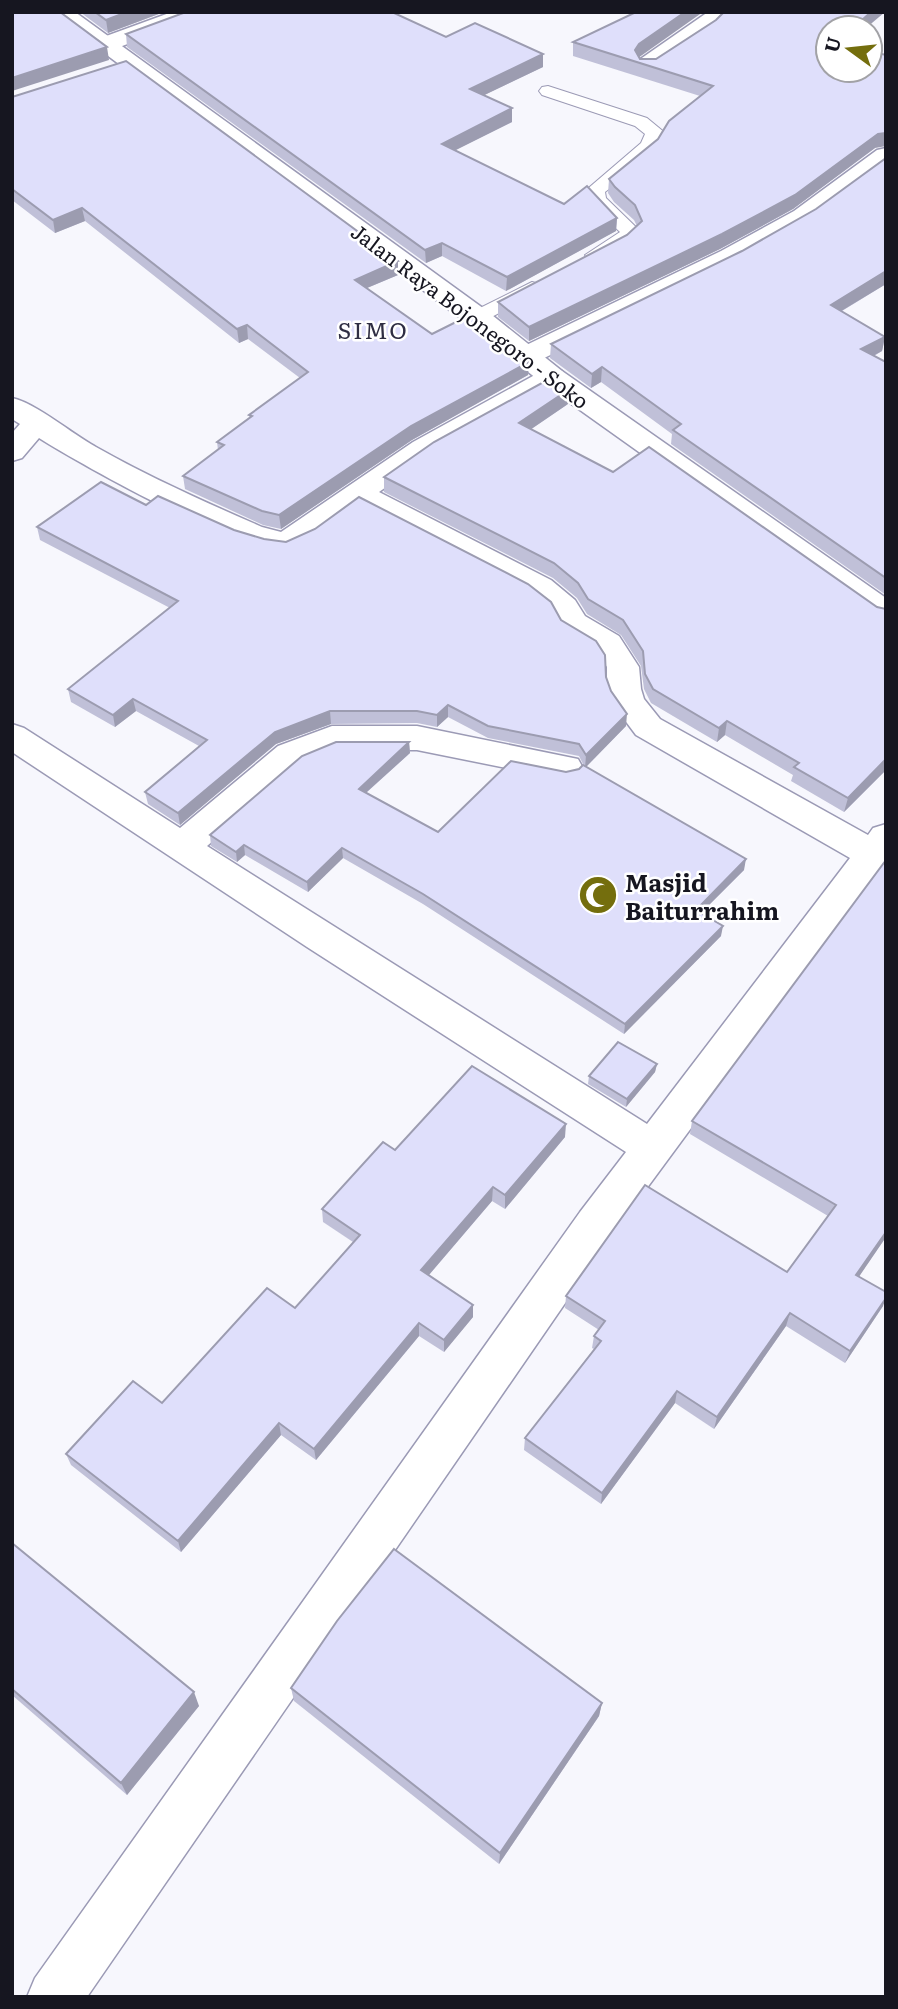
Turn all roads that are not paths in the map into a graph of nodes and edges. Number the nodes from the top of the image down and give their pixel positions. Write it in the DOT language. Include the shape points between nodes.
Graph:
graph roads {
  1 [pos="60,12"];
  2 [pos="193,12"];
  3 [pos="721,12"];
  4 [pos="106,44"];
  5 [pos="131,63"];
  6 [pos="647,65"];
  7 [pos="105,72"];
  8 [pos="548,91"];
  9 [pos="886,155"];
  10 [pos="583,261"];
  11 [pos="547,280"];
  12 [pos="477,317"];
  13 [pos="526,356"];
  14 [pos="552,377"];
  15 [pos="24,415"];
  16 [pos="12,452"];
  17 [pos="356,492"];
  18 [pos="886,612"];
  19 [pos="12,736"];
  20 [pos="566,768"];
  21 [pos="879,845"];
  22 [pos="182,847"];
  23 [pos="652,1148"];
  24 [pos="54,1997"];
  1 -- 4 [label="street, Jalan Raya Bojonegoro - Soko"];
  2 -- 4 [label="street"];
  3 -- 6 [label="street"];
  4 -- 5 [label="street, Jalan Raya Bojonegoro - Soko"];
  5 -- 7 [label="street"];
  5 -- 12 [label="street, Jalan Raya Bojonegoro - Soko"];
  8 -- 10 [label="lane" via="641,122 656,134 648,147 595,191 597,200 629,233"];
  9 -- 13 [label="street" via="803,216"];
  11 -- 12 [label="lane"];
  12 -- 13 [label="street, Jalan Raya Bojonegoro - Soko"];
  13 -- 14 [label="street, Jalan Raya Bojonegoro - Soko"];
  14 -- 17 [label="street" via="423,447"];
  14 -- 18 [label="street, Jalan Raya Bojonegoro - Soko"];
  15 -- 16 [label="street"];
  15 -- 17 [label="street" via="67,444 144,484 274,541 292,541"];
  17 -- 21 [label="street" via="540,587 564,607 573,623 616,654 629,703 648,727"];
  19 -- 22 [label="street"];
  20 -- 22 [label="street" via="417,738 332,738 290,755"];
  21 -- 23 [label="street"];
  22 -- 23 [label="street"];
  23 -- 24 [label="street"];
}
